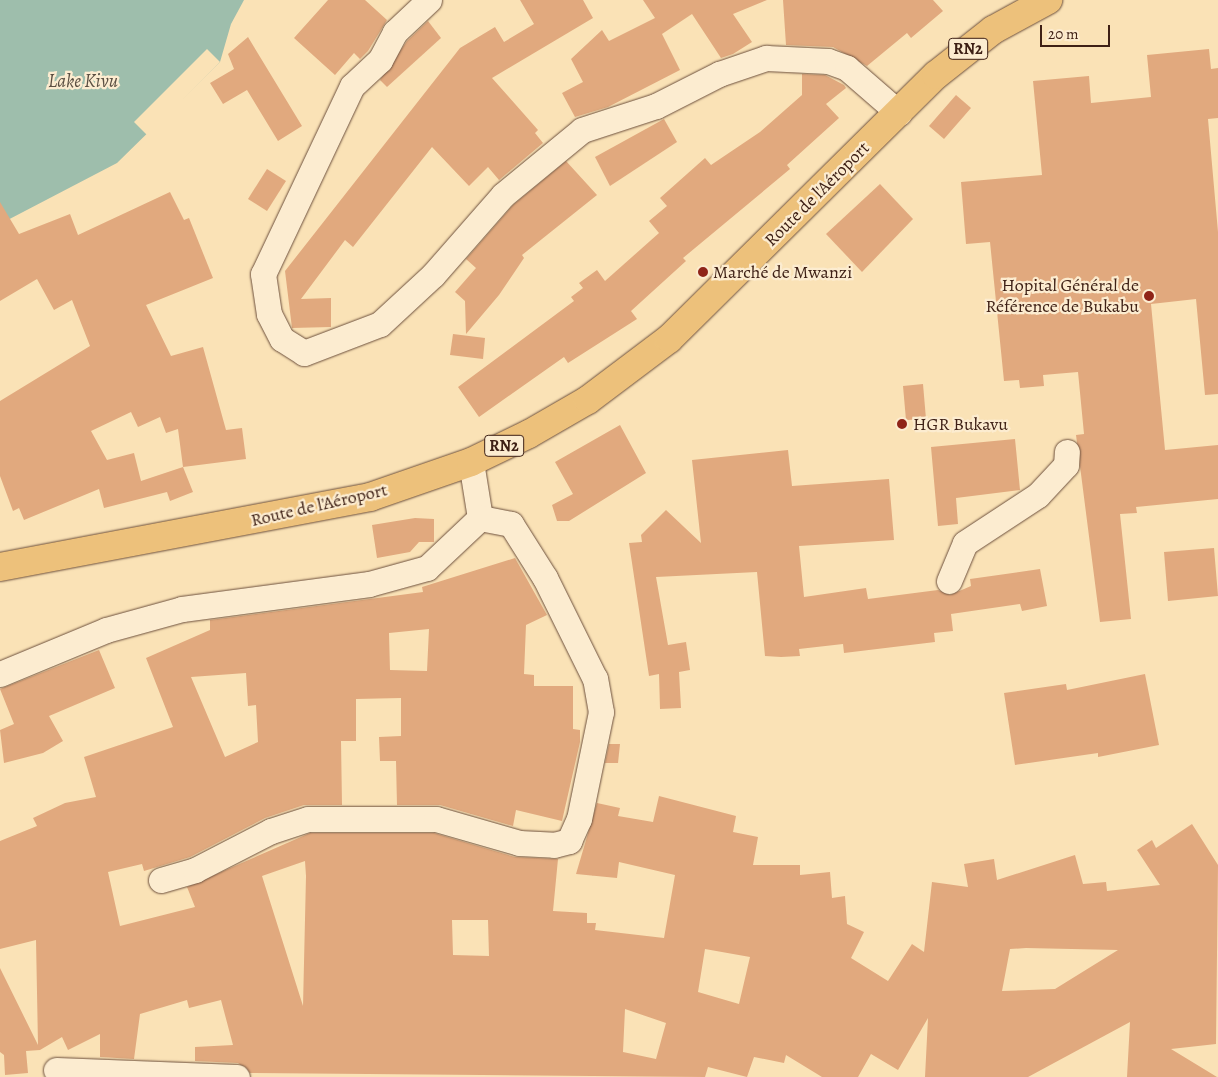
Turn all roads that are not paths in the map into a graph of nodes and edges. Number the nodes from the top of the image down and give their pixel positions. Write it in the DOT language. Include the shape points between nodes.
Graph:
graph roads {
  1 [pos="429,0"];
  2 [pos="1048,0"];
  3 [pos="899,113"];
  4 [pos="1067,452"];
  5 [pos="471,462"];
  6 [pos="480,518"];
  7 [pos="0,567"];
  8 [pos="949,581"];
  9 [pos="0,674"];
  10 [pos="161,880"];
  11 [pos="56,1070"];
  12 [pos="237,1077"];
  1 -- 3 [label="street" via="395,32 380,60 352,86 263,274 269,314 282,338 304,353 380,324 433,275 503,195 582,130 656,106 719,74 766,58 828,61 847,68"];
  2 -- 3 [label="highway, RN2" via="993,30 936,75"];
  3 -- 5 [label="highway, Route de l'Aéroport / RN2" via="669,339 588,400"];
  4 -- 8 [label="street" via="1066,465 1038,495 965,543"];
  5 -- 6 [label="street"];
  5 -- 7 [label="highway, Route de l'Aéroport / RN2" via="370,497"];
  6 -- 9 [label="street" via="427,568 369,584 182,609 106,630"];
  6 -- 10 [label="street" via="511,524 545,578 595,679 601,712 579,819 569,841 554,845 519,843 436,819 308,819 271,831 194,870"];
  11 -- 12 [label="street"];
}
